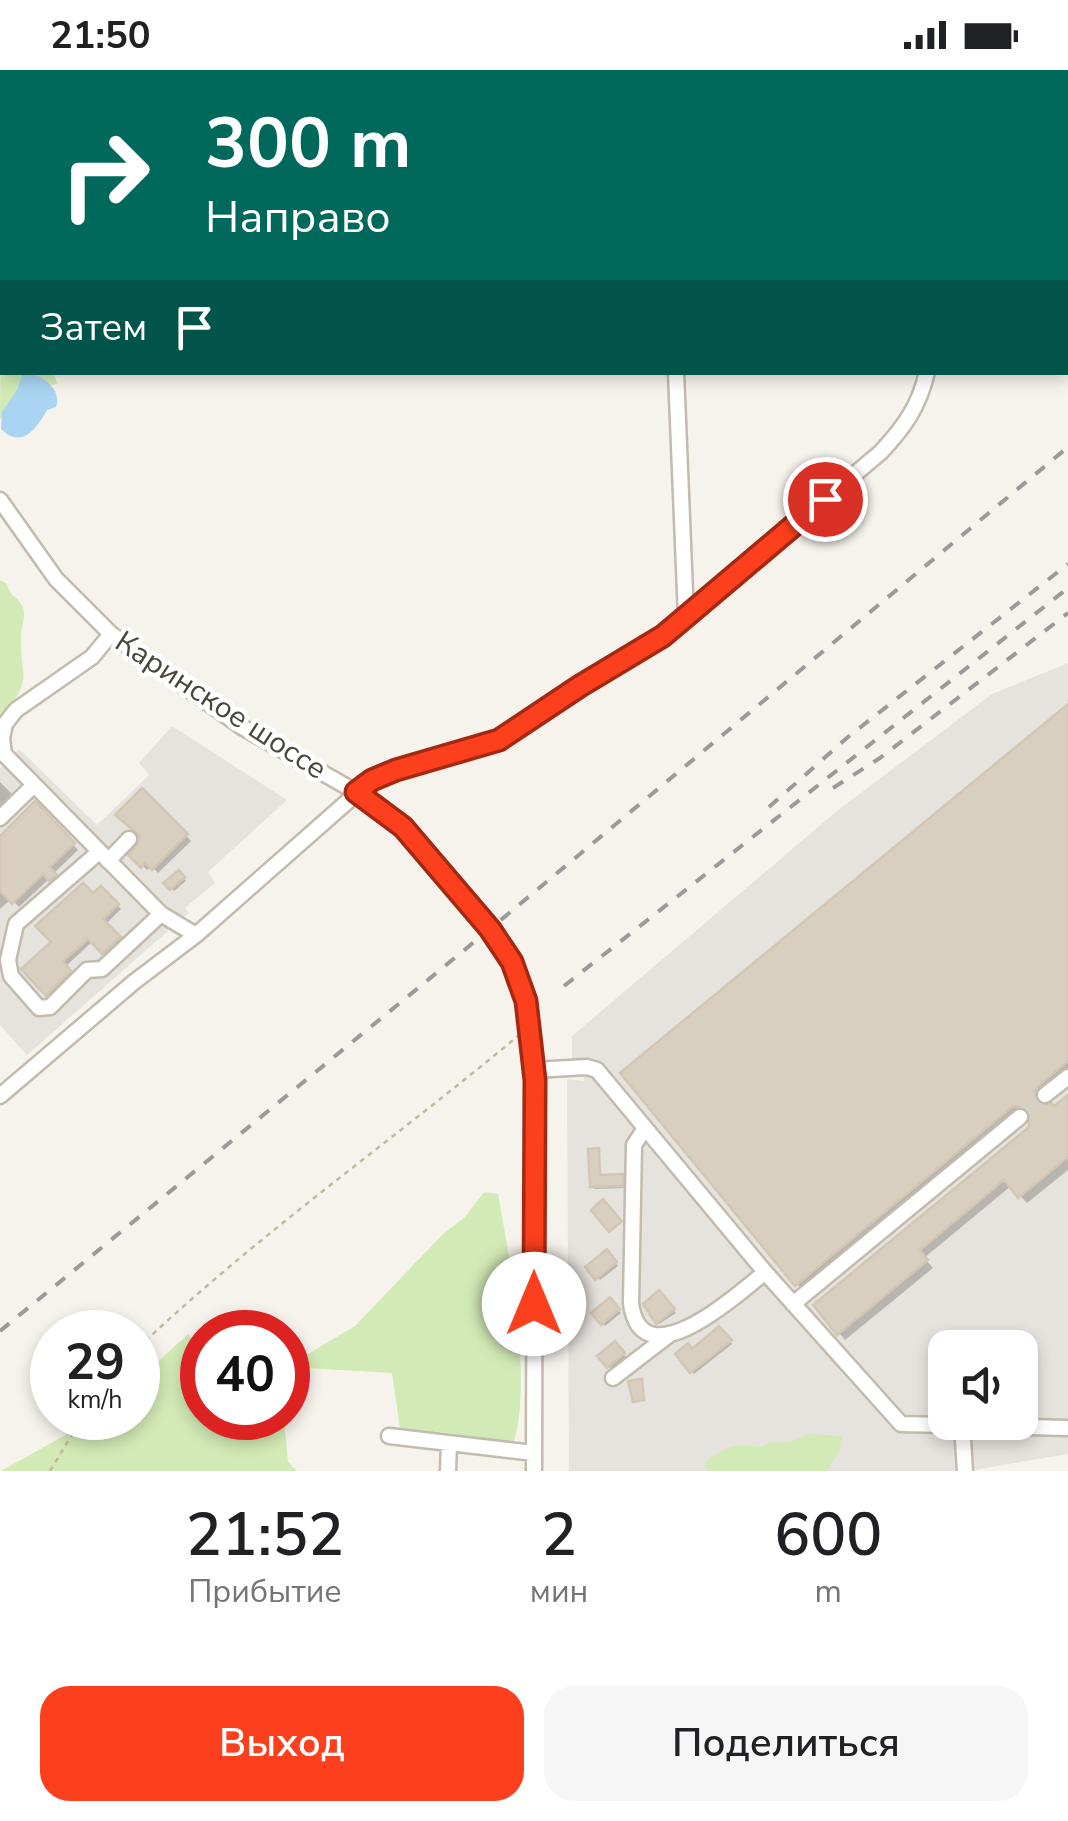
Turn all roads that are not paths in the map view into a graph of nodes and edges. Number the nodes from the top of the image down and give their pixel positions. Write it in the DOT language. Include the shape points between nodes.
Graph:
graph roads {
  1 [pos="676,375"];
  2 [pos="926,375"];
  3 [pos="0,500"];
  4 [pos="686,617"];
  5 [pos="111,634"];
  6 [pos="32,786"];
  7 [pos="356,792"];
  8 [pos="0,818"];
  9 [pos="129,838"];
  10 [pos="104,857"];
  11 [pos="161,914"];
  12 [pos="196,935"];
  13 [pos="534,1070"];
  14 [pos="1068,1077"];
  15 [pos="0,1096"];
  16 [pos="1045,1096"];
  17 [pos="1020,1116"];
  18 [pos="645,1128"];
  19 [pos="765,1272"];
  20 [pos="793,1304"];
  21 [pos="670,1334"];
  22 [pos="613,1378"];
  23 [pos="928,1424"];
  24 [pos="1038,1427"];
  25 [pos="1068,1428"];
  26 [pos="388,1436"];
  27 [pos="963,1440"];
  28 [pos="449,1442"];
  29 [pos="534,1453"];
  30 [pos="448,1471"];
  31 [pos="534,1471"];
  32 [pos="966,1471"];
  1 -- 4 [label="street"];
  2 -- 4 [label="street" via="908,423 880,452"];
  3 -- 5 [label="street, Каринское шоссе" via="56,579"];
  4 -- 7 [label="street" via="499,740 396,770"];
  5 -- 6 [label="street" via="92,657 5,724 4,754"];
  5 -- 7 [label="street, Каринское шоссе" via="242,727"];
  6 -- 8 [label="street"];
  6 -- 10 [label="street"];
  7 -- 12 [label="street"];
  7 -- 13 [label="street, Каринское шоссе" via="403,827 512,962 526,1001"];
  9 -- 10 [label="street"];
  10 -- 11 [label="street"];
  10 -- 11 [label="street" via="16,924 11,976 39,1008 50,1007 87,970 102,969"];
  11 -- 12 [label="street"];
  12 -- 15 [label="street"];
  13 -- 18 [label="street" via="597,1070"];
  13 -- 29 [label="street, Каринское шоссе"];
  14 -- 16 [label="street"];
  17 -- 20 [label="street"];
  18 -- 19 [label="street"];
  18 -- 21 [label="street" via="634,1145 631,1303 640,1328"];
  19 -- 20 [label="street"];
  19 -- 21 [label="street" via="723,1308"];
  20 -- 23 [label="street" via="901,1424"];
  21 -- 22 [label="street"];
  24 -- 25 [label="street"];
  26 -- 28 [label="street"];
  27 -- 32 [label="street"];
  28 -- 29 [label="street"];
  28 -- 30 [label="street"];
  29 -- 31 [label="street, Каринское шоссе"];
}
